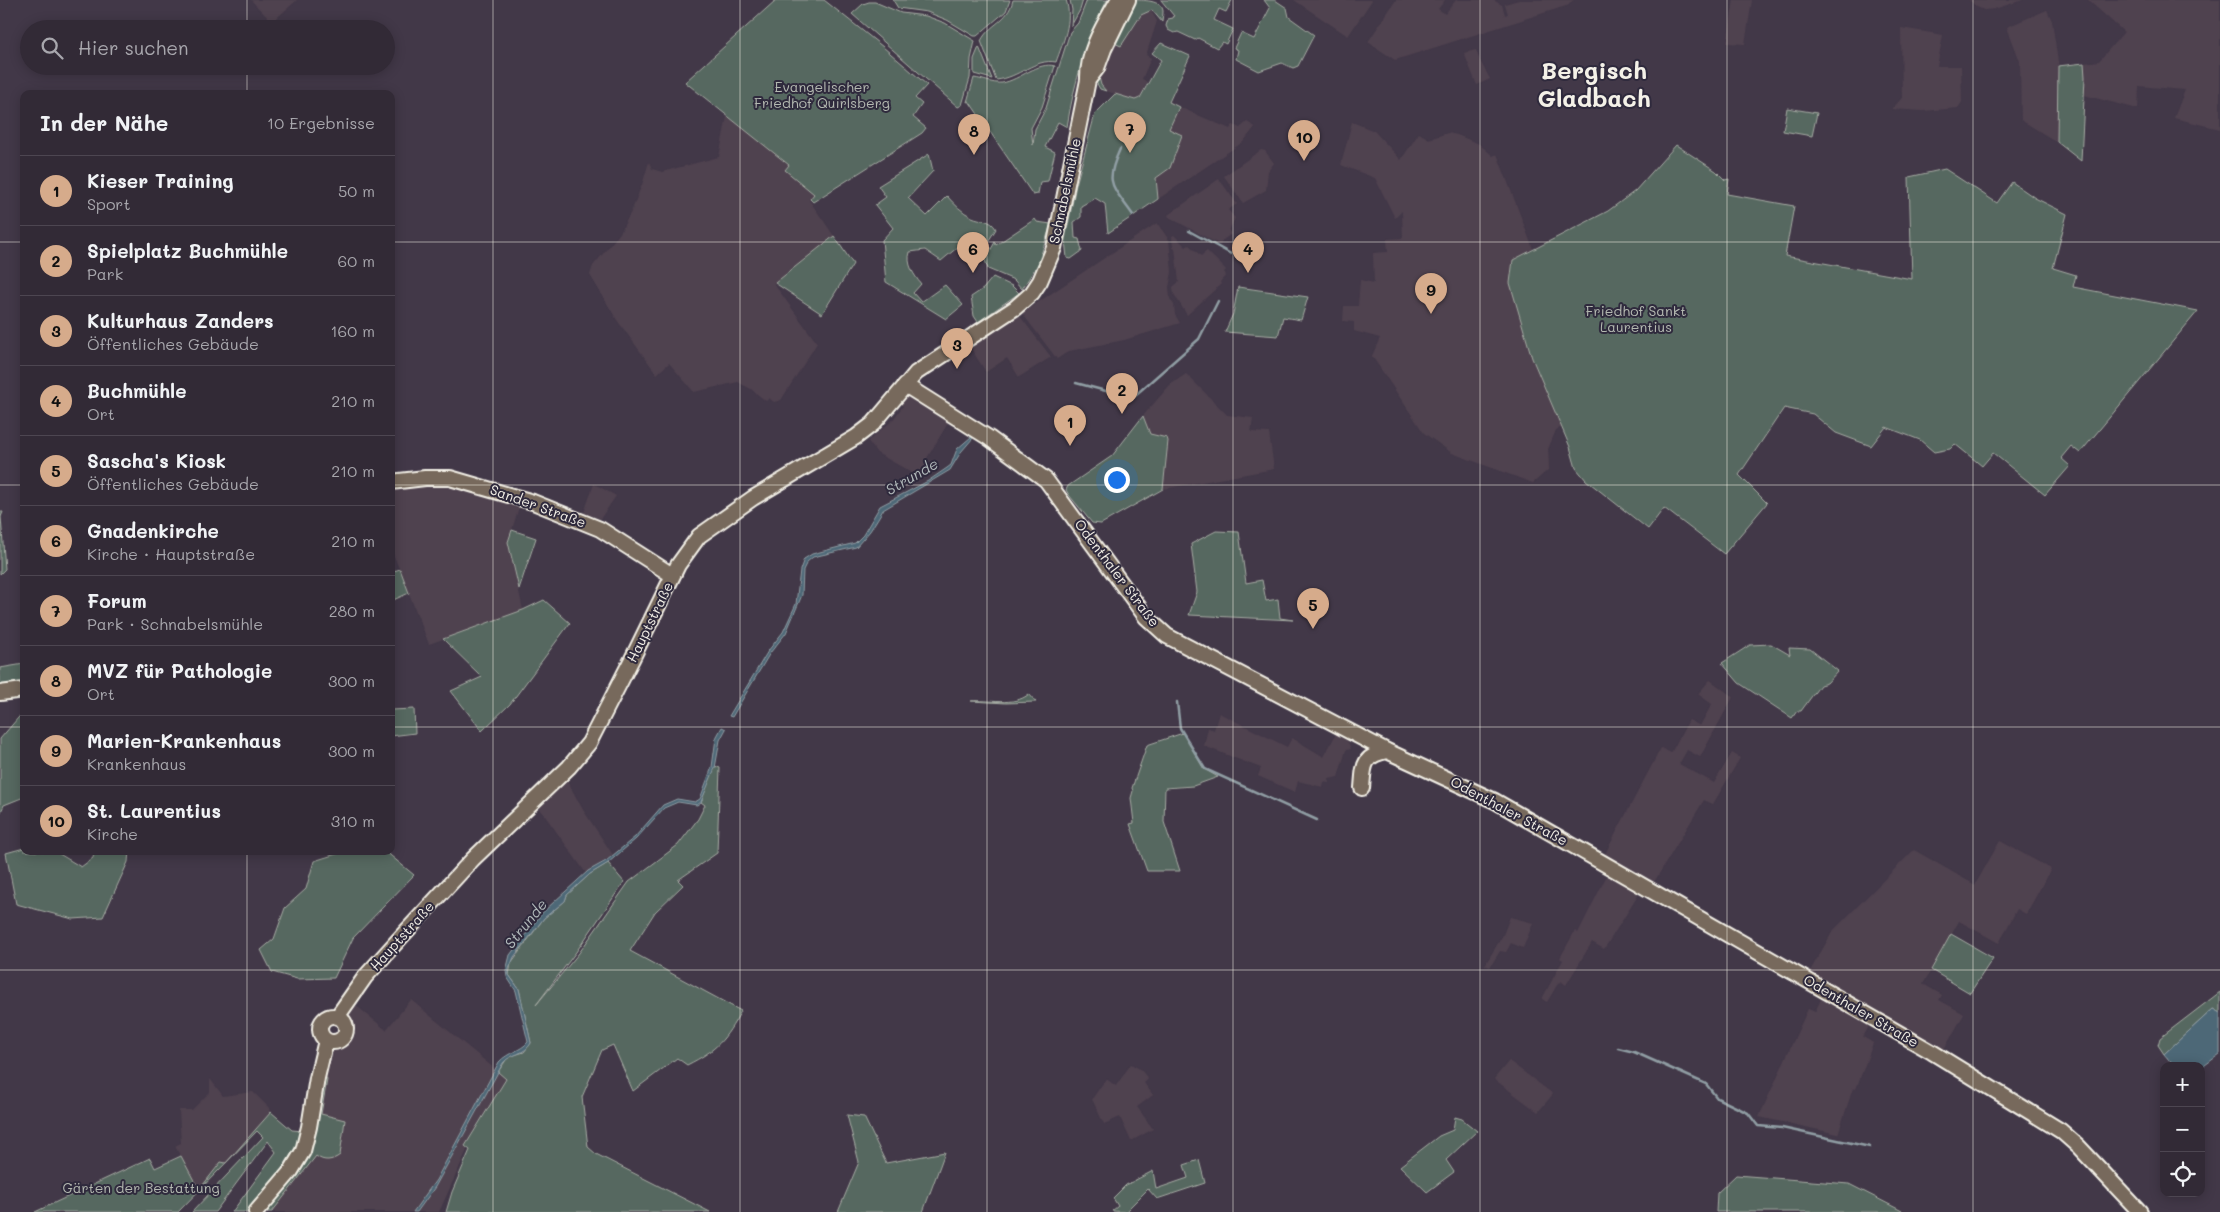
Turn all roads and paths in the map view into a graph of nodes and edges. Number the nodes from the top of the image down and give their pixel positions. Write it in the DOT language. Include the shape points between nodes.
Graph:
graph roads {
  1 [pos="1118,0"];
  2 [pos="1128,0"];
  3 [pos="1088,80"];
  4 [pos="1029,297"];
  5 [pos="905,385"];
  6 [pos="395,482"];
  7 [pos="672,575"];
  8 [pos="20,690"];
  9 [pos="0,693"];
  10 [pos="1387,751"];
  11 [pos="1362,788"];
  12 [pos="256,1212"];
  13 [pos="2140,1212"];
  1 -- 3 [label="main road, Schnabelsmühle" via="1087,65"];
  2 -- 3 [label="main road, Schnabelsmühle" via="1097,68"];
  3 -- 4 [label="main road, Schnabelsmühle" via="1054,248 1040,281"];
  4 -- 5 [label="main road, Hauptstraße" via="925,366"];
  5 -- 7 [label="main road, Hauptstraße" via="877,419 856,437 708,529 688,550"];
  5 -- 10 [label="main road, Odenthaler Straße" via="989,438 1046,480 1161,632"];
  6 -- 7 [label="main road, Sander Straße" via="450,478 533,502 600,529"];
  7 -- 12 [label="main road, Hauptstraße" via="589,743 569,767 473,859 402,936 365,977 337,1017 344,1024 344,1036 336,1042 326,1040 303,1151 291,1171"];
  8 -- 9 [label="main road"];
  10 -- 11 [label="main road" via="1368,758"];
  10 -- 13 [label="main road, Odenthaler Straße" via="1490,798 2023,1106 2078,1146"];
}
